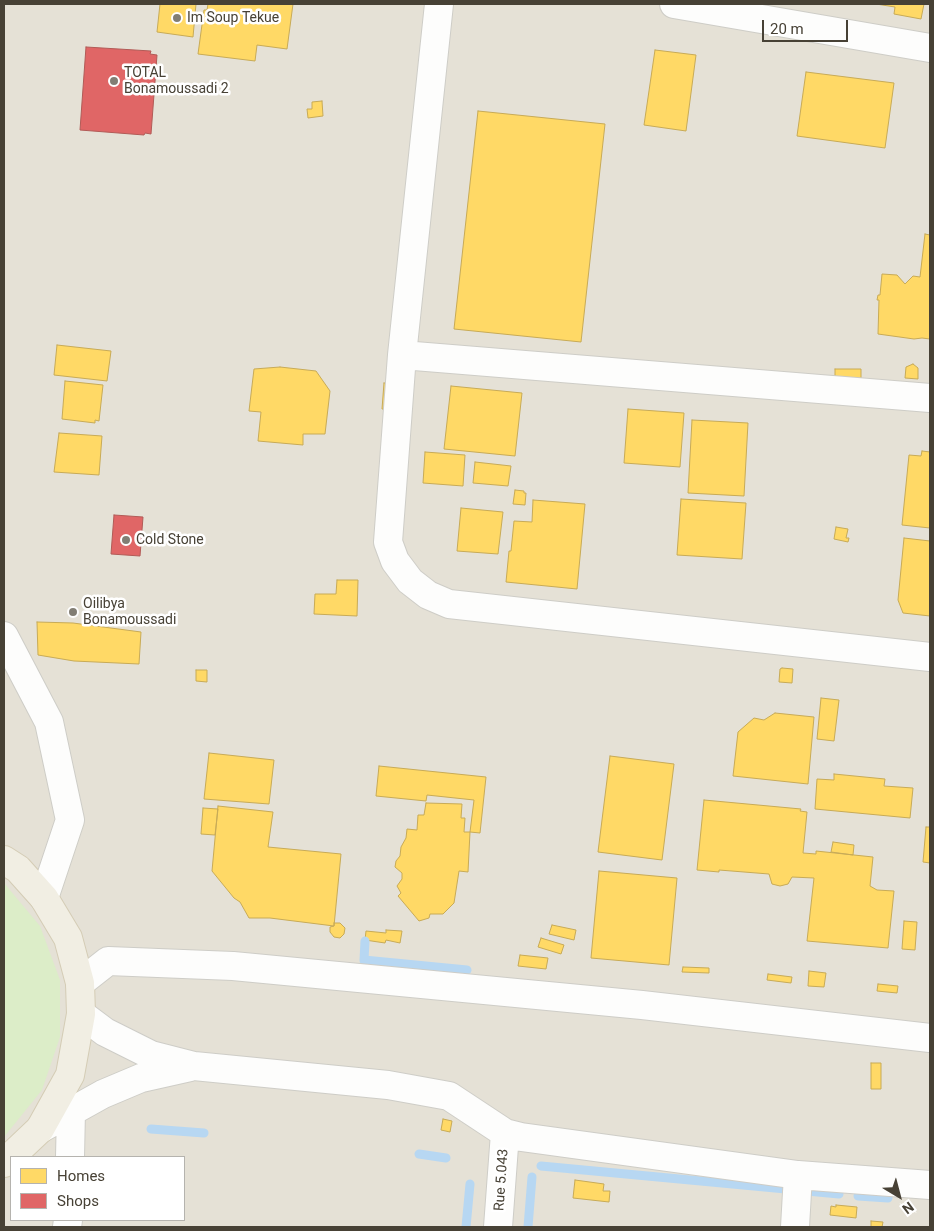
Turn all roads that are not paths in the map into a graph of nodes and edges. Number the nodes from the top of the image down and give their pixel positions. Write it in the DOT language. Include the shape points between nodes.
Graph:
graph roads {
  1 [pos="439,4"];
  2 [pos="674,4"];
  3 [pos="930,48"];
  4 [pos="402,355"];
  5 [pos="930,398"];
  6 [pos="4,636"];
  7 [pos="930,657"];
  8 [pos="8,860"];
  9 [pos="44,898"];
  10 [pos="80,983"];
  11 [pos="81,1014"];
  12 [pos="930,1038"];
  13 [pos="194,1066"];
  14 [pos="71,1111"];
  15 [pos="40,1128"];
  16 [pos="506,1133"];
  17 [pos="11,1156"];
  18 [pos="70,1156"];
  19 [pos="798,1175"];
  20 [pos="930,1185"];
  21 [pos="498,1227"];
  22 [pos="795,1227"];
  1 -- 4 [label="street"];
  2 -- 3 [label="street"];
  4 -- 5 [label="street"];
  4 -- 7 [label="street" via="388,542 410,581 428,595 449,604"];
  6 -- 9 [label="street" via="50,722 70,820"];
  8 -- 9 [label="main road"];
  9 -- 10 [label="main road" via="68,938"];
  10 -- 11 [label="main road"];
  10 -- 12 [label="street" via="108,961 233,966 642,1005"];
  11 -- 13 [label="street" via="131,1046 151,1055"];
  11 -- 15 [label="main road" via="70,1074"];
  13 -- 14 [label="street" via="141,1078"];
  13 -- 16 [label="street" via="388,1085 449,1096"];
  14 -- 15 [label="street"];
  14 -- 18 [label="street"];
  15 -- 17 [label="main road"];
  16 -- 19 [label="street"];
  16 -- 21 [label="street, Rue 5.043"];
  19 -- 20 [label="street"];
  19 -- 22 [label="street"];
}
